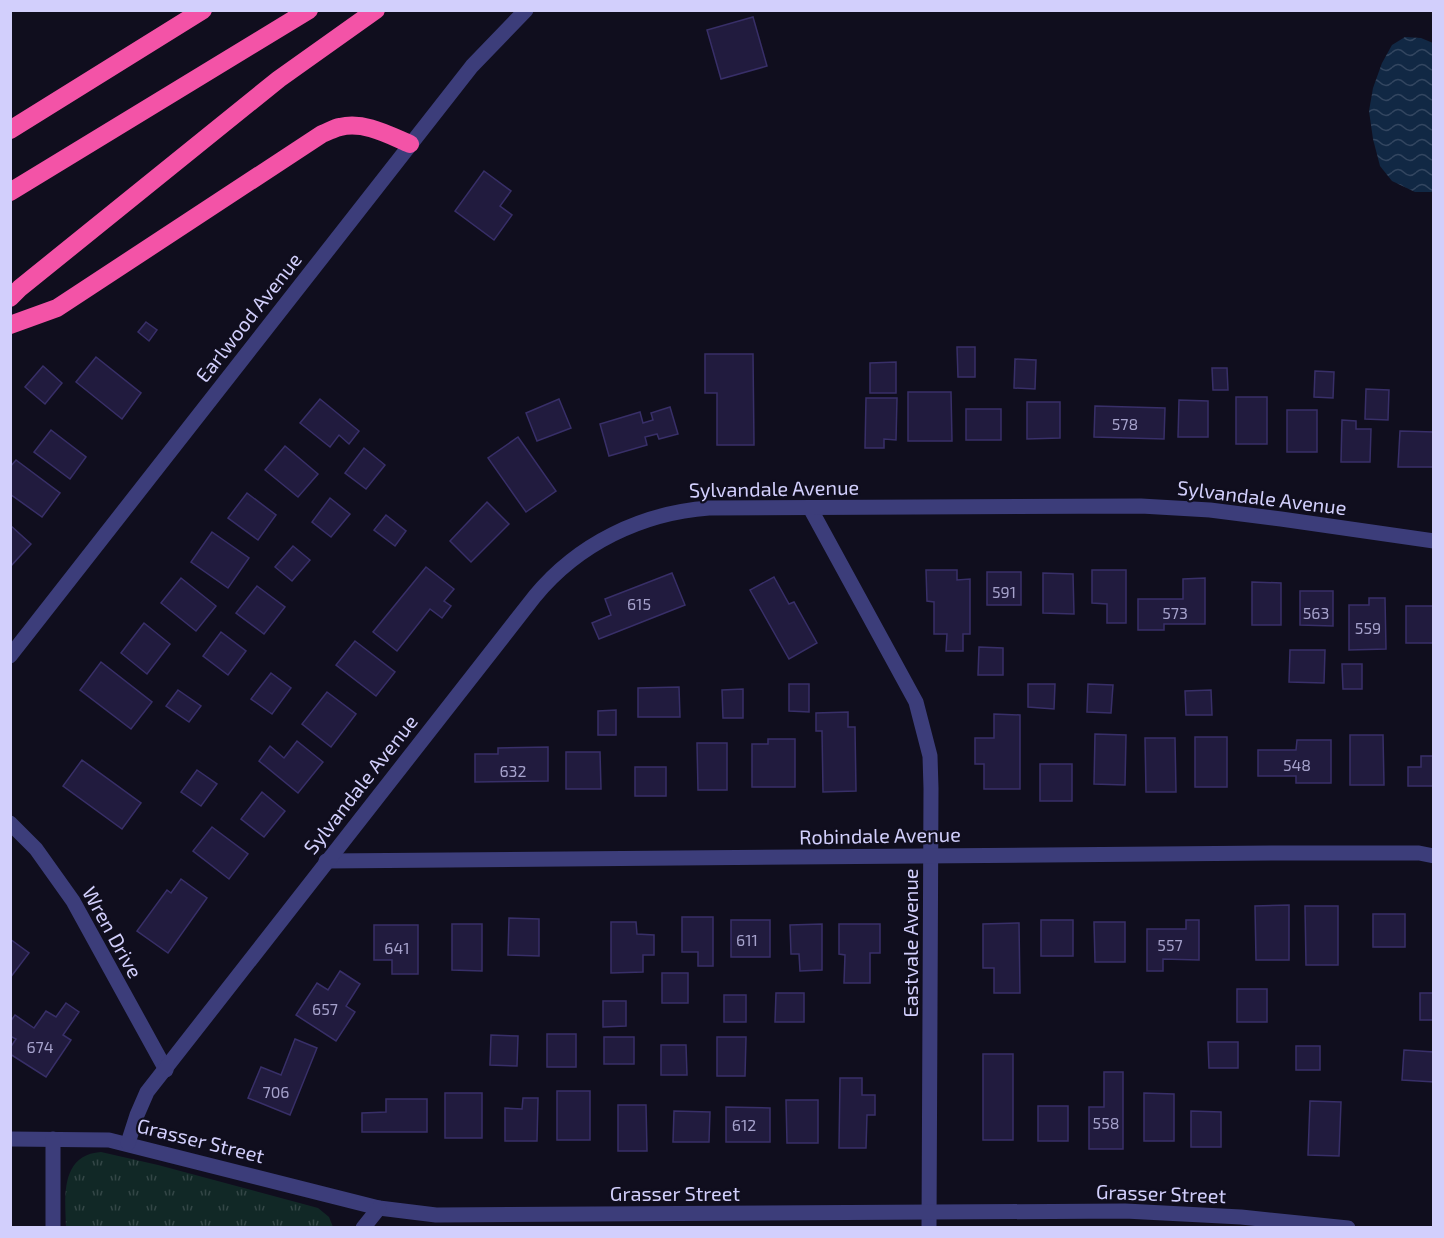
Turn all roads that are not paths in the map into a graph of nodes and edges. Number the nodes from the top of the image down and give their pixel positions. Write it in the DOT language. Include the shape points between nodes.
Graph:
graph roads {
  1 [pos="202,10"];
  2 [pos="309,10"];
  3 [pos="376,10"];
  4 [pos="526,10"];
  5 [pos="10,130"];
  6 [pos="410,144"];
  7 [pos="10,192"];
  8 [pos="10,298"];
  9 [pos="10,325"];
  10 [pos="810,508"];
  11 [pos="1434,541"];
  12 [pos="10,656"];
  13 [pos="10,823"];
  14 [pos="931,855"];
  15 [pos="1434,856"];
  16 [pos="326,861"];
  17 [pos="166,1070"];
  18 [pos="10,1139"];
  19 [pos="53,1139"];
  20 [pos="128,1143"];
  21 [pos="379,1208"];
  22 [pos="930,1212"];
  23 [pos="53,1227"];
  24 [pos="363,1227"];
  25 [pos="929,1227"];
  26 [pos="1347,1227"];
  1 -- 5 [label="highway"];
  2 -- 7 [label="highway"];
  3 -- 8 [label="highway" via="279,79"];
  4 -- 6 [label="street, Earlwood Avenue" via="472,66"];
  6 -- 9 [label="highway" via="359,126 340,127 322,134 57,308"];
  6 -- 12 [label="street, Earlwood Avenue"];
  10 -- 11 [label="street, Sylvandale Avenue" via="1141,506 1272,517"];
  10 -- 14 [label="street, Eastvale Avenue" via="916,702 931,771"];
  10 -- 16 [label="street, Sylvandale Avenue" via="679,511 619,531 567,563 535,596"];
  13 -- 17 [label="street, Wren Drive" via="36,849 73,900"];
  14 -- 15 [label="street, Robindale Avenue"];
  14 -- 16 [label="street, Robindale Avenue"];
  14 -- 22 [label="street, Eastvale Avenue"];
  16 -- 17 [label="street, Sylvandale Avenue"];
  17 -- 20 [label="street, Sylvandale Avenue" via="145,1096"];
  18 -- 19 [label="street, Grasser Street"];
  19 -- 20 [label="street, Grasser Street"];
  19 -- 23 [label="street"];
  20 -- 21 [label="street, Grasser Street"];
  21 -- 22 [label="street, Grasser Street" via="436,1215"];
  21 -- 24 [label="street"];
  22 -- 25 [label="street, Eastvale Avenue"];
  22 -- 26 [label="street, Grasser Street" via="1125,1211"];
}
